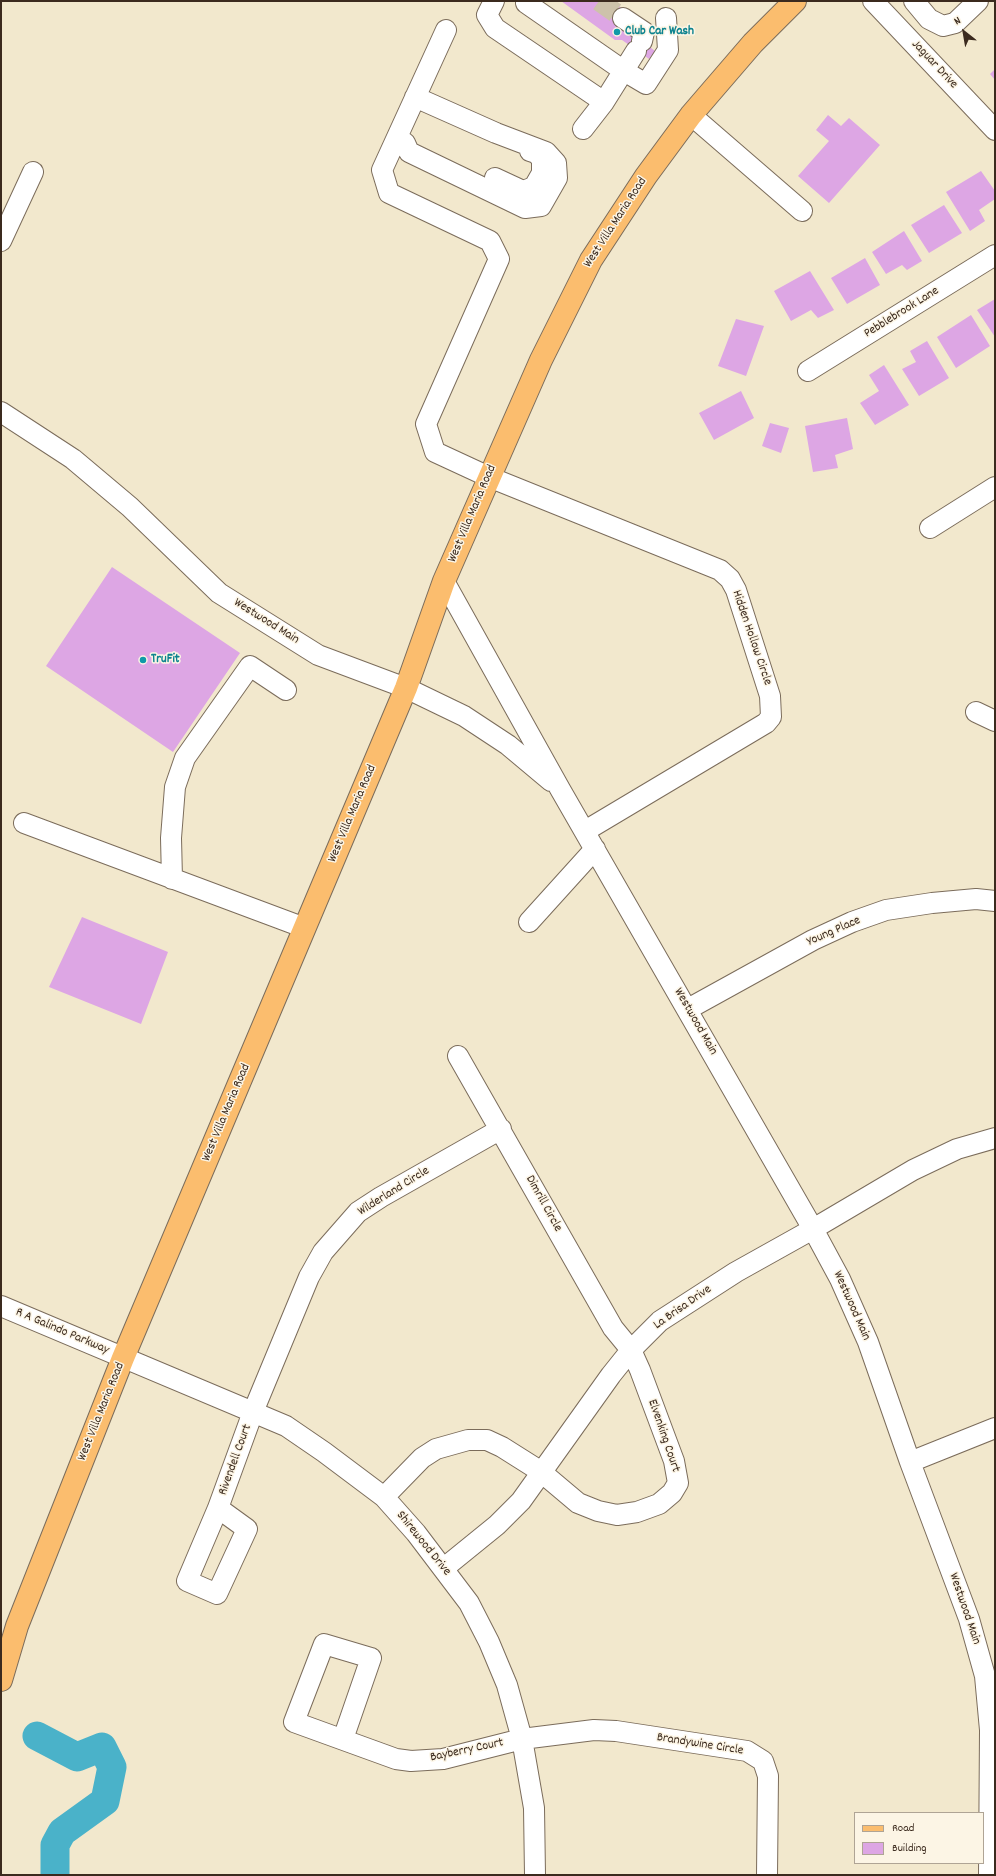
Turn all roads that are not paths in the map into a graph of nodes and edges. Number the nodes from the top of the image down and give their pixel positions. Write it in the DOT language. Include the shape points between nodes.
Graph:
graph roads {
  1 [pos="494,1"];
  2 [pos="795,1"];
  3 [pos="873,1"];
  4 [pos="914,1"];
  5 [pos="978,1"];
  6 [pos="526,3"];
  7 [pos="623,18"];
  8 [pos="666,18"];
  9 [pos="929,19"];
  10 [pos="446,30"];
  11 [pos="908,38"];
  12 [pos="624,72"];
  13 [pos="415,97"];
  14 [pos="604,102"];
  15 [pos="691,115"];
  16 [pos="583,130"];
  17 [pos="995,130"];
  18 [pos="401,141"];
  19 [pos="32,172"];
  20 [pos="802,211"];
  21 [pos="1,241"];
  22 [pos="995,255"];
  23 [pos="808,371"];
  24 [pos="1,412"];
  25 [pos="489,477"];
  26 [pos="995,487"];
  27 [pos="930,528"];
  28 [pos="444,580"];
  29 [pos="406,688"];
  30 [pos="286,690"];
  31 [pos="976,712"];
  32 [pos="995,721"];
  33 [pos="560,789"];
  34 [pos="24,823"];
  35 [pos="584,831"];
  36 [pos="595,849"];
  37 [pos="172,879"];
  38 [pos="995,901"];
  39 [pos="529,922"];
  40 [pos="305,928"];
  41 [pos="688,1010"];
  42 [pos="458,1056"];
  43 [pos="501,1129"];
  44 [pos="995,1138"];
  45 [pos="813,1229"];
  46 [pos="1,1306"];
  47 [pos="631,1350"];
  48 [pos="123,1358"];
  49 [pos="253,1412"];
  50 [pos="995,1428"];
  51 [pos="910,1462"];
  52 [pos="540,1472"];
  53 [pos="384,1497"];
  54 [pos="218,1508"];
  55 [pos="444,1568"];
  56 [pos="1,1680"];
  57 [pos="343,1739"];
  58 [pos="522,1739"];
  59 [pos="535,1875"];
  60 [pos="767,1875"];
  61 [pos="989,1875"];
  1 -- 14 [label="street" via="487,15 495,28"];
  2 -- 15 [label="main road, West Villa Maria Road" via="753,43"];
  3 -- 11 [label="street, Jaguar Drive"];
  4 -- 9 [label="street"];
  5 -- 9 [label="street" via="955,23 943,26"];
  6 -- 12 [label="street"];
  7 -- 12 [label="street" via="644,32"];
  8 -- 12 [label="street" via="668,50 646,84"];
  9 -- 11 [label="street"];
  10 -- 13 [label="street, Hidden Hollow Circle"];
  11 -- 17 [label="street, Jaguar Drive"];
  12 -- 14 [label="street"];
  13 -- 18 [label="street, Hidden Hollow Circle"];
  13 -- 18 [label="street" via="546,152 556,163 557,178 541,206 525,208 409,152"];
  14 -- 16 [label="street"];
  15 -- 20 [label="street"];
  15 -- 25 [label="main road, West Villa Maria Road" via="646,176 591,260 544,353"];
  18 -- 25 [label="street, Hidden Hollow Circle" via="382,170 389,193 490,241 498,259 426,424 435,452"];
  19 -- 21 [label="street"];
  22 -- 23 [label="street, Pebblebrook Lane"];
  24 -- 29 [label="street, Westwood Main" via="79,464 130,506 219,593 318,655"];
  25 -- 28 [label="main road, West Villa Maria Road"];
  25 -- 35 [label="street, Hidden Hollow Circle" via="720,570 730,579 736,590 770,696 771,717 766,723"];
  26 -- 27 [label="street"];
  28 -- 29 [label="main road, West Villa Maria Road"];
  28 -- 33 [label="street, Westwood Main"];
  29 -- 33 [label="street, Westwood Main" via="477,724 508,745"];
  29 -- 40 [label="main road, West Villa Maria Road"];
  30 -- 37 [label="street" via="250,666 185,758 175,787 171,838"];
  31 -- 32 [label="street"];
  33 -- 35 [label="street, Westwood Main"];
  34 -- 37 [label="street"];
  35 -- 36 [label="street, Westwood Main"];
  36 -- 39 [label="street"];
  36 -- 41 [label="street, Westwood Main"];
  37 -- 40 [label="street"];
  38 -- 41 [label="street, Young Place" via="976,899 886,910 813,940"];
  40 -- 48 [label="main road, West Villa Maria Road"];
  41 -- 45 [label="street, Westwood Main"];
  42 -- 43 [label="street, Dimrill Circle"];
  43 -- 47 [label="street, Dimrill Circle" via="612,1328"];
  43 -- 49 [label="street, Wilderland Circle" via="381,1197 358,1212 340,1231 323,1252 309,1277"];
  44 -- 45 [label="street, La Brisa Drive" via="957,1149 913,1170"];
  45 -- 47 [label="street, La Brisa Drive" via="688,1302 660,1321"];
  45 -- 51 [label="street, Westwood Main" via="840,1279 868,1342"];
  46 -- 48 [label="street, R A Galindo Parkway"];
  47 -- 52 [label="street, La Brisa Drive"];
  47 -- 52 [label="street, Elvenking Court" via="674,1461 678,1483 672,1493 659,1504 617,1515 578,1503"];
  48 -- 49 [label="street, Shirewood Drive"];
  48 -- 56 [label="main road, West Villa Maria Road" via="17,1626"];
  49 -- 53 [label="street, Shirewood Drive" via="292,1430"];
  49 -- 54 [label="street, Rivendell Court"];
  50 -- 51 [label="street"];
  51 -- 61 [label="street, Westwood Main" via="969,1619 985,1676 990,1730"];
  52 -- 53 [label="street, Elvenking Court" via="502,1447 486,1440 468,1440 436,1449 422,1458"];
  52 -- 55 [label="street, La Brisa Drive" via="520,1501 497,1525"];
  53 -- 55 [label="street, Shirewood Drive"];
  55 -- 58 [label="street, Shirewood Drive" via="469,1603 489,1642 507,1685"];
  57 -- 57 [label="street, Bayberry Court" via="294,1722 324,1644 370,1658"];
  57 -- 58 [label="street, Bayberry Court" via="396,1759 411,1761 443,1759"];
  58 -- 59 [label="street, Shirewood Drive" via="534,1808"];
  58 -- 60 [label="street, Brandywine Circle" via="594,1730 616,1731 747,1751 756,1755 763,1761 768,1776"];
}
